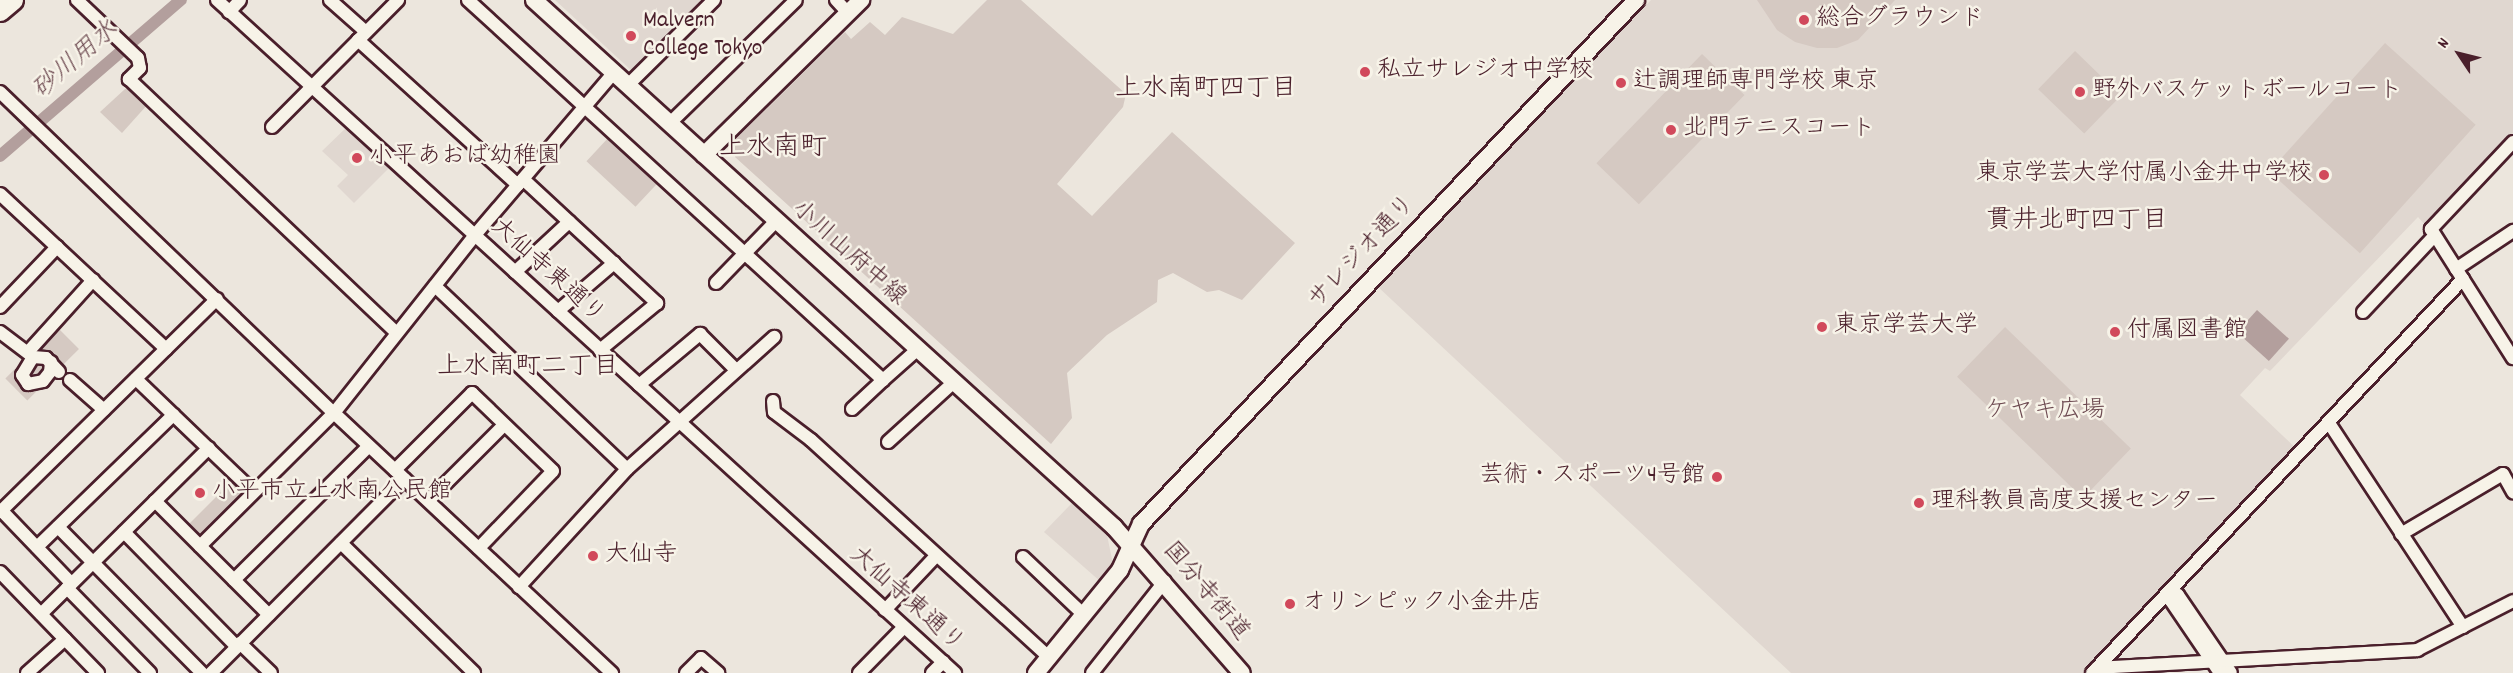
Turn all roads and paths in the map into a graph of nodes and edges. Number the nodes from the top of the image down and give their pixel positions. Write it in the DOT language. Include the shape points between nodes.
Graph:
graph roads {
  1 [pos="13,0"];
  2 [pos="77,0"];
  3 [pos="217,0"];
  4 [pos="240,0"];
  5 [pos="330,0"];
  6 [pos="398,0"];
  7 [pos="468,0"];
  8 [pos="534,0"];
  9 [pos="714,0"];
  10 [pos="796,0"];
  11 [pos="836,0"];
  12 [pos="861,0"];
  13 [pos="1636,0"];
  14 [pos="0,11"];
  15 [pos="229,12"];
  16 [pos="848,13"];
  17 [pos="362,36"];
  18 [pos="614,72"];
  19 [pos="628,85"];
  20 [pos="312,87"];
  21 [pos="0,92"];
  22 [pos="584,108"];
  23 [pos="669,124"];
  24 [pos="272,128"];
  25 [pos="2513,142"];
  26 [pos="704,155"];
  27 [pos="520,182"];
  28 [pos="0,194"];
  29 [pos="776,221"];
  30 [pos="568,222"];
  31 [pos="2513,231"];
  32 [pos="475,235"];
  33 [pos="2434,236"];
  34 [pos="57,247"];
  35 [pos="744,254"];
  36 [pos="614,263"];
  37 [pos="515,272"];
  38 [pos="2459,274"];
  39 [pos="93,280"];
  40 [pos="716,283"];
  41 [pos="435,286"];
  42 [pos="217,299"];
  43 [pos="0,307"];
  44 [pos="558,311"];
  45 [pos="2363,312"];
  46 [pos="0,332"];
  47 [pos="397,333"];
  48 [pos="774,337"];
  49 [pos="918,349"];
  50 [pos="166,350"];
  51 [pos="600,350"];
  52 [pos="30,354"];
  53 [pos="2513,357"];
  54 [pos="736,370"];
  55 [pos="136,379"];
  56 [pos="70,380"];
  57 [pos="884,380"];
  58 [pos="954,382"];
  59 [pos="639,386"];
  60 [pos="773,401"];
  61 [pos="852,409"];
  62 [pos="104,410"];
  63 [pos="334,413"];
  64 [pos="173,415"];
  65 [pos="678,421"];
  66 [pos="2329,423"];
  67 [pos="504,425"];
  68 [pos="888,442"];
  69 [pos="369,446"];
  70 [pos="209,448"];
  71 [pos="627,469"];
  72 [pos="394,470"];
  73 [pos="404,479"];
  74 [pos="254,492"];
  75 [pos="2513,492"];
  76 [pos="429,500"];
  77 [pos="155,501"];
  78 [pos="1,511"];
  79 [pos="58,527"];
  80 [pos="124,532"];
  81 [pos="2401,534"];
  82 [pos="341,543"];
  83 [pos="1131,543"];
  84 [pos="200,546"];
  85 [pos="38,548"];
  86 [pos="479,548"];
  87 [pos="936,556"];
  88 [pos="1023,557"];
  89 [pos="93,562"];
  90 [pos="0,572"];
  91 [pos="234,580"];
  92 [pos="1165,581"];
  93 [pos="69,586"];
  94 [pos="519,587"];
  95 [pos="2170,591"];
  96 [pos="2513,601"];
  97 [pos="885,610"];
  98 [pos="41,614"];
  99 [pos="269,615"];
  100 [pos="1084,615"];
  101 [pos="904,627"];
  102 [pos="2463,627"];
  103 [pos="66,639"];
  104 [pos="239,645"];
  105 [pos="1049,657"];
  106 [pos="943,662"];
  107 [pos="2222,668"];
  108 [pos="2094,670"];
  109 [pos="2128,670"];
  110 [pos="27,673"];
  111 [pos="98,673"];
  112 [pos="150,673"];
  113 [pos="202,673"];
  114 [pos="211,673"];
  115 [pos="271,673"];
  116 [pos="474,673"];
  117 [pos="612,673"];
  118 [pos="686,673"];
  119 [pos="718,673"];
  120 [pos="859,673"];
  121 [pos="932,673"];
  122 [pos="955,673"];
  123 [pos="1036,673"];
  124 [pos="1092,673"];
  125 [pos="1242,673"];
  1 -- 14 [label="main road"];
  2 -- 47 [label="street" via="138,58 140,68 125,84"];
  3 -- 15 [label="street, 大仙寺東通り"];
  4 -- 15 [label="street"];
  5 -- 17 [label="street"];
  6 -- 17 [label="street"];
  7 -- 22 [label="street"];
  8 -- 18 [label="street, 小川山府中線"];
  9 -- 19 [label="street"];
  10 -- 23 [label="street"];
  11 -- 16 [label="street"];
  12 -- 16 [label="street"];
  13 -- 83 [label="street, サレジオ通り" via="1141,524"];
  15 -- 20 [label="street, 大仙寺東通り"];
  16 -- 26 [label="street"];
  17 -- 20 [label="street"];
  17 -- 27 [label="street"];
  18 -- 19 [label="street, 小川山府中線"];
  18 -- 22 [label="street"];
  19 -- 23 [label="street, 小川山府中線"];
  20 -- 24 [label="street"];
  20 -- 32 [label="street, 大仙寺東通り"];
  21 -- 42 [label="street"];
  22 -- 27 [label="street"];
  22 -- 35 [label="street"];
  23 -- 26 [label="street, 小川山府中線"];
  25 -- 33 [label="street" via="2435,223"];
  26 -- 29 [label="street, 小川山府中線"];
  27 -- 30 [label="street"];
  27 -- 32 [label="street"];
  28 -- 34 [label="street"];
  29 -- 35 [label="street"];
  29 -- 49 [label="street, 小川山府中線"];
  30 -- 36 [label="street"];
  30 -- 37 [label="street"];
  31 -- 38 [label="street"];
  32 -- 37 [label="street, 大仙寺東通り"];
  32 -- 41 [label="street"];
  33 -- 38 [label="street"];
  33 -- 45 [label="street"];
  34 -- 39 [label="street"];
  34 -- 43 [label="street"];
  35 -- 40 [label="street"];
  35 -- 57 [label="street"];
  36 -- 44 [label="street"];
  36 -- 51 [label="street" via="657,303"];
  37 -- 44 [label="street, 大仙寺東通り"];
  38 -- 53 [label="street"];
  38 -- 66 [label="street"];
  39 -- 50 [label="street"];
  39 -- 52 [label="street"];
  41 -- 47 [label="street"];
  41 -- 71 [label="street"];
  42 -- 50 [label="street"];
  42 -- 63 [label="street"];
  44 -- 51 [label="street, 大仙寺東通り"];
  46 -- 52 [label="street"];
  47 -- 63 [label="street"];
  48 -- 54 [label="street"];
  49 -- 57 [label="street"];
  49 -- 58 [label="street, 小川山府中線"];
  50 -- 55 [label="street"];
  51 -- 59 [label="street, 大仙寺東通り"];
  52 -- 52 [label="street" via="55,367 43,381 28,384 22,375"];
  54 -- 59 [label="street" via="700,334"];
  54 -- 65 [label="street"];
  55 -- 62 [label="street"];
  55 -- 64 [label="street"];
  56 -- 62 [label="street"];
  57 -- 61 [label="street"];
  58 -- 68 [label="street"];
  58 -- 83 [label="street, 小川山府中線"];
  59 -- 65 [label="street, 大仙寺東通り"];
  60 -- 87 [label="street" via="774,412 811,440"];
  62 -- 78 [label="street"];
  63 -- 69 [label="street"];
  63 -- 74 [label="street"];
  64 -- 70 [label="street"];
  64 -- 79 [label="street"];
  65 -- 71 [label="street"];
  65 -- 97 [label="street, 大仙寺東通り"];
  66 -- 81 [label="street"];
  66 -- 95 [label="street"];
  67 -- 72 [label="street" via="472,393"];
  67 -- 76 [label="street"];
  67 -- 86 [label="street" via="553,471"];
  69 -- 72 [label="street"];
  69 -- 91 [label="street"];
  70 -- 74 [label="street"];
  70 -- 77 [label="street"];
  71 -- 94 [label="street"];
  72 -- 73 [label="street"];
  73 -- 76 [label="street"];
  73 -- 82 [label="street"];
  74 -- 84 [label="street"];
  75 -- 81 [label="street" via="2503,474"];
  76 -- 86 [label="street"];
  77 -- 80 [label="street"];
  77 -- 84 [label="street"];
  78 -- 85 [label="street"];
  79 -- 85 [label="street"];
  79 -- 89 [label="street"];
  80 -- 89 [label="street"];
  80 -- 104 [label="street"];
  81 -- 102 [label="street"];
  82 -- 99 [label="street"];
  82 -- 116 [label="street"];
  83 -- 92 [label="street, 国分寺街道"];
  83 -- 100 [label="street, サレジオ通り" via="1120,570"];
  84 -- 91 [label="street"];
  85 -- 93 [label="street"];
  86 -- 94 [label="street"];
  87 -- 97 [label="street"];
  87 -- 105 [label="street"];
  88 -- 100 [label="street"];
  89 -- 93 [label="street"];
  89 -- 113 [label="street"];
  90 -- 98 [label="street"];
  91 -- 99 [label="street"];
  92 -- 124 [label="street"];
  92 -- 125 [label="street, 国分寺街道"];
  93 -- 98 [label="street"];
  93 -- 112 [label="street"];
  94 -- 117 [label="street"];
  95 -- 107 [label="street" via="2171,601"];
  95 -- 108 [label="street"];
  96 -- 102 [label="street"];
  97 -- 101 [label="street, 大仙寺東通り"];
  98 -- 103 [label="street"];
  99 -- 104 [label="street"];
  100 -- 105 [label="street, サレジオ通り"];
  101 -- 106 [label="street, 大仙寺東通り"];
  101 -- 120 [label="street"];
  102 -- 107 [label="street" via="2417,650"];
  103 -- 110 [label="street"];
  103 -- 111 [label="street"];
  104 -- 114 [label="street"];
  104 -- 115 [label="street"];
  105 -- 123 [label="street, サレジオ通り"];
  106 -- 121 [label="street"];
  106 -- 122 [label="street, 大仙寺東通り"];
  107 -- 109 [label="street"];
  108 -- 109 [label="street"];
  118 -- 119 [label="street" via="701,658"];
}
